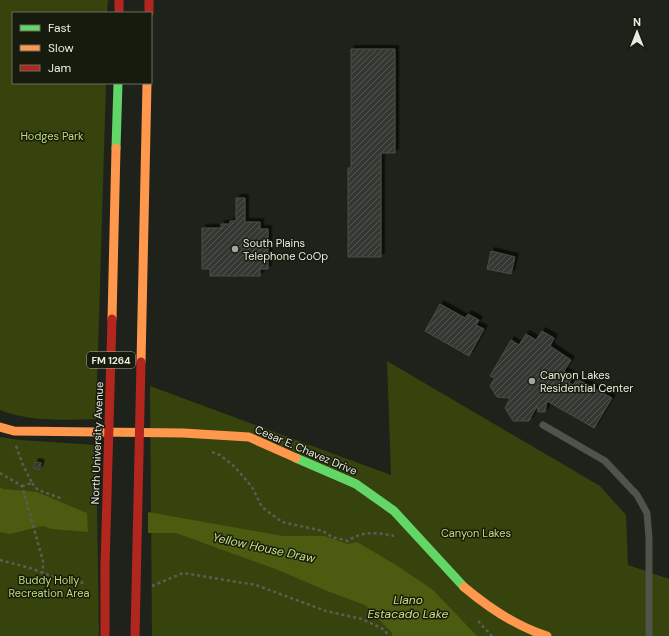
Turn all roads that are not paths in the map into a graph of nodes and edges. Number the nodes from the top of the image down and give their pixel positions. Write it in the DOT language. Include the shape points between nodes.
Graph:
graph roads {
  1 [pos="120,0"];
  2 [pos="149,0"];
  3 [pos="119,12"];
  4 [pos="149,12"];
  5 [pos="118,84"];
  6 [pos="147,84"];
  7 [pos="543,425"];
  8 [pos="0,427"];
  9 [pos="109,433"];
  10 [pos="139,433"];
  11 [pos="105,636"];
  12 [pos="135,636"];
  13 [pos="547,636"];
  14 [pos="649,636"];
  1 -- 3 [label="main road"];
  2 -- 4 [label="main road"];
  5 -- 9 [label="main road, North University Avenue / FM 1264"];
  6 -- 10 [label="main road, FM 1264"];
  7 -- 14 [label="lane" via="604,461 637,495 647,513"];
  8 -- 9 [label="main road, Cesar E. Chavez Drive" via="14,431"];
  9 -- 10 [label="main road, Cesar E. Chavez Drive"];
  9 -- 11 [label="main road, North University Avenue / FM 1264"];
  10 -- 12 [label="main road, FM 1264"];
  10 -- 13 [label="main road, Cesar E. Chavez Drive" via="249,437 356,484 394,511 460,583 487,606 527,630"];
}
